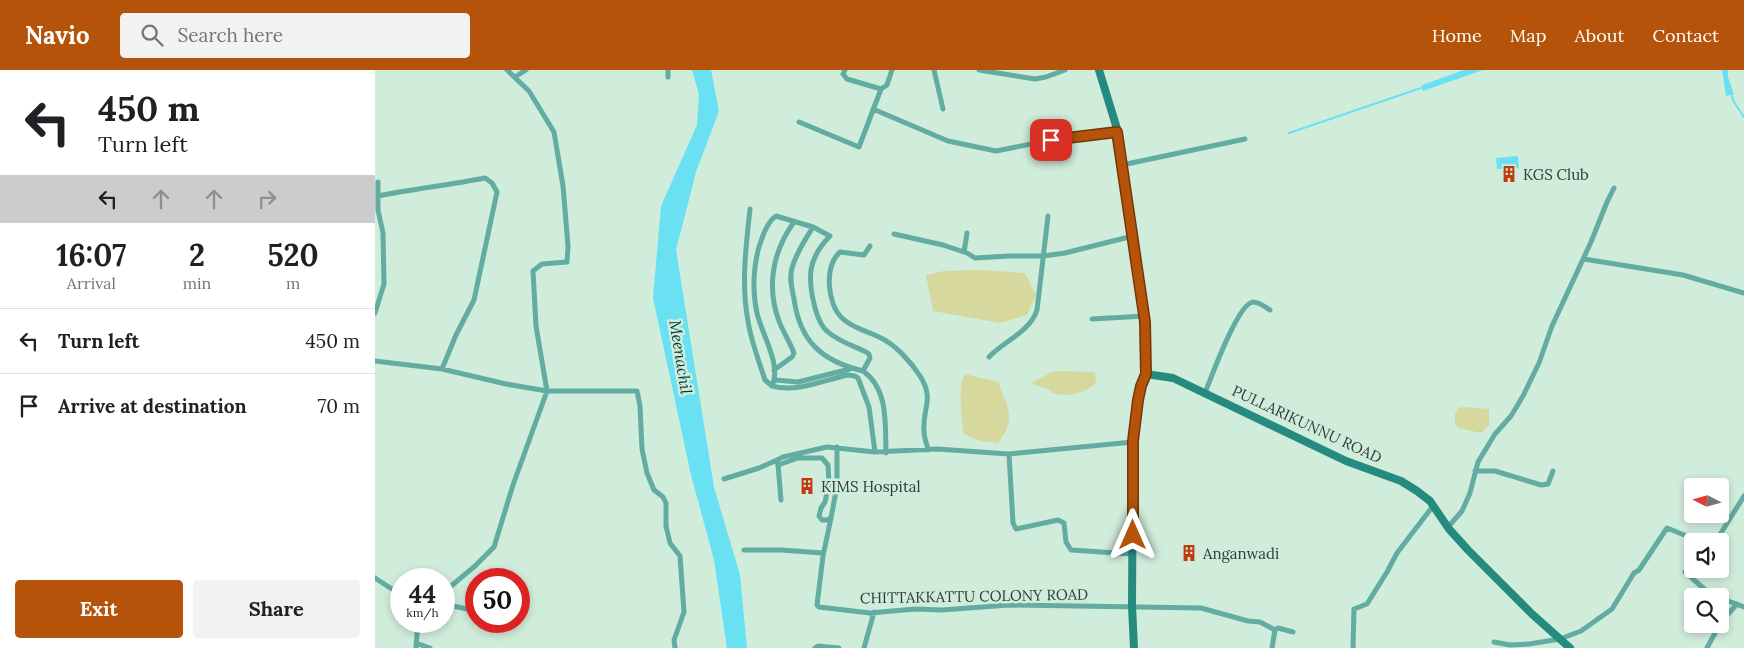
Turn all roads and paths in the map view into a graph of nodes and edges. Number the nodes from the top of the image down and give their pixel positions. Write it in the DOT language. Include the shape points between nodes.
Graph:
graph roads {
  1 [pos="507,70"];
  2 [pos="526,70"];
  3 [pos="668,70"];
  4 [pos="845,70"];
  5 [pos="892,70"];
  6 [pos="934,70"];
  7 [pos="979,70"];
  8 [pos="1065,70"];
  9 [pos="1099,70"];
  10 [pos="515,77"];
  11 [pos="668,77"];
  12 [pos="881,89"];
  13 [pos="873,109"];
  14 [pos="943,109"];
  15 [pos="799,122"];
  16 [pos="1117,132"];
  17 [pos="1245,139"];
  18 [pos="1122,165"];
  19 [pos="378,182"];
  20 [pos="1614,188"];
  21 [pos="378,196"];
  22 [pos="750,209"];
  23 [pos="376,210"];
  24 [pos="1048,216"];
  25 [pos="794,222"];
  26 [pos="813,227"];
  27 [pos="967,232"];
  28 [pos="894,234"];
  29 [pos="1133,236"];
  30 [pos="870,246"];
  31 [pos="963,252"];
  32 [pos="1043,256"];
  33 [pos="1584,259"];
  34 [pos="1744,293"];
  35 [pos="1271,310"];
  36 [pos="375,313"];
  37 [pos="1145,316"];
  38 [pos="1092,319"];
  39 [pos="989,357"];
  40 [pos="375,361"];
  41 [pos="442,369"];
  42 [pos="850,369"];
  43 [pos="774,370"];
  44 [pos="863,372"];
  45 [pos="1146,374"];
  46 [pos="776,380"];
  47 [pos="773,386"];
  48 [pos="547,391"];
  49 [pos="1205,393"];
  50 [pos="1133,442"];
  51 [pos="837,447"];
  52 [pos="928,450"];
  53 [pos="875,452"];
  54 [pos="886,453"];
  55 [pos="1009,454"];
  56 [pos="777,462"];
  57 [pos="1475,471"];
  58 [pos="1553,471"];
  59 [pos="724,479"];
  60 [pos="1744,496"];
  61 [pos="781,500"];
  62 [pos="1433,506"];
  63 [pos="831,518"];
  64 [pos="1448,527"];
  65 [pos="1721,533"];
  66 [pos="1684,535"];
  67 [pos="744,550"];
  68 [pos="823,553"];
  69 [pos="1132,554"];
  70 [pos="375,578"];
  71 [pos="1692,578"];
  72 [pos="455,583"];
  73 [pos="390,588"];
  74 [pos="1703,588"];
  75 [pos="1729,601"];
  76 [pos="1737,604"];
  77 [pos="1132,606"];
  78 [pos="1744,607"];
  79 [pos="874,612"];
  80 [pos="1275,630"];
  81 [pos="1293,632"];
  82 [pos="1560,640"];
  83 [pos="1494,642"];
  84 [pos="416,645"];
  85 [pos="1133,646"];
  86 [pos="430,648"];
  87 [pos="675,648"];
  88 [pos="815,648"];
  89 [pos="839,648"];
  90 [pos="864,648"];
  91 [pos="1272,648"];
  92 [pos="1353,648"];
  93 [pos="1570,648"];
  94 [pos="1707,648"];
  1 -- 10 [label="street"];
  2 -- 10 [label="street"];
  3 -- 11 [label="street"];
  4 -- 12 [label="street" via="843,74 847,79"];
  5 -- 12 [label="street" via="887,85"];
  6 -- 14 [label="street"];
  7 -- 8 [label="street" via="1035,79"];
  9 -- 16 [label="main road"];
  10 -- 48 [label="street" via="529,91 554,132 563,186 567,262 542,264 533,271 536,326"];
  12 -- 13 [label="street"];
  13 -- 15 [label="street" via="859,147"];
  13 -- 16 [label="street" via="949,141 996,151"];
  16 -- 18 [label="main road"];
  17 -- 18 [label="street"];
  18 -- 29 [label="main road"];
  19 -- 21 [label="street"];
  20 -- 33 [label="street"];
  21 -- 23 [label="street"];
  21 -- 41 [label="street" via="485,178 492,182 497,192 474,300"];
  22 -- 47 [label="street" via="745,252 748,322 765,380"];
  23 -- 36 [label="street" via="383,234 384,284"];
  24 -- 32 [label="street"];
  25 -- 26 [label="street"];
  25 -- 43 [label="street" via="779,248 773,283 779,321 794,352"];
  25 -- 43 [label="street" via="773,217 757,256 754,278 761,330"];
  26 -- 42 [label="street" via="799,248 791,271 795,310 803,332 818,351"];
  26 -- 44 [label="street" via="830,236 818,251 811,269 816,311 828,332 869,354"];
  27 -- 31 [label="street"];
  28 -- 31 [label="street"];
  29 -- 32 [label="street"];
  29 -- 37 [label="main road"];
  30 -- 52 [label="street" via="864,255 840,252 835,256 829,272 832,298 842,318 882,338 920,376 928,394 924,431"];
  31 -- 32 [label="street" via="975,258"];
  32 -- 39 [label="street" via="1034,318"];
  33 -- 34 [label="street" via="1683,275"];
  33 -- 57 [label="street" via="1559,309 1523,396 1488,446"];
  35 -- 49 [label="street" via="1252,302 1245,306"];
  37 -- 38 [label="street"];
  37 -- 45 [label="main road"];
  40 -- 41 [label="street"];
  41 -- 48 [label="street"];
  42 -- 44 [label="street"];
  42 -- 46 [label="street" via="798,382"];
  43 -- 46 [label="street"];
  44 -- 54 [label="street" via="876,385 883,401"];
  45 -- 49 [label="main road, PULLARIKUNNU ROAD" via="1173,378"];
  45 -- 50 [label="main road" via="1138,400"];
  46 -- 47 [label="street"];
  47 -- 53 [label="street" via="794,388 855,376 869,407"];
  48 -- 72 [label="street" via="494,547"];
  48 -- 87 [label="street" via="637,391 647,473 654,490 663,496 666,503 670,543 680,556 684,612"];
  49 -- 62 [label="main road, PULLARIKUNNU ROAD" via="1345,461 1401,481"];
  50 -- 55 [label="street"];
  50 -- 69 [label="main road"];
  51 -- 53 [label="street"];
  51 -- 56 [label="street" via="783,457"];
  51 -- 63 [label="street" via="837,486"];
  52 -- 54 [label="street"];
  52 -- 55 [label="street"];
  53 -- 54 [label="street"];
  55 -- 69 [label="street" via="1016,529 1058,520 1064,523 1066,542 1071,550"];
  56 -- 59 [label="street"];
  56 -- 61 [label="street"];
  56 -- 63 [label="street" via="822,458 828,465 829,484 819,516 822,520"];
  57 -- 58 [label="street" via="1495,471 1541,485 1547,484"];
  57 -- 64 [label="street" via="1463,511"];
  60 -- 65 [label="street"];
  62 -- 64 [label="main road, PULLARIKUNNU ROAD"];
  62 -- 92 [label="street" via="1397,553 1367,604 1354,609"];
  63 -- 68 [label="street"];
  64 -- 82 [label="main road, PULLARIKUNNU ROAD" via="1496,579"];
  66 -- 82 [label="street" via="1667,528 1612,609 1581,631"];
  67 -- 68 [label="street"];
  68 -- 79 [label="street, CHITTAKKATTU COLONY ROAD" via="818,606"];
  69 -- 77 [label="main road"];
  70 -- 73 [label="street"];
  71 -- 74 [label="street"];
  75 -- 76 [label="street"];
  76 -- 78 [label="street"];
  76 -- 94 [label="street" via="1721,622"];
  77 -- 79 [label="street, CHITTAKKATTU COLONY ROAD" via="1009,605"];
  77 -- 80 [label="street, CHITTAKKATTU COLONY ROAD" via="1201,608 1260,622"];
  77 -- 85 [label="main road"];
  79 -- 90 [label="street"];
  80 -- 81 [label="street, CHITTAKKATTU COLONY ROAD"];
  80 -- 91 [label="street"];
  82 -- 83 [label="street" via="1510,645"];
  82 -- 93 [label="main road, PULLARIKUNNU ROAD"];
  84 -- 86 [label="street"];
  88 -- 89 [label="street"];
}
